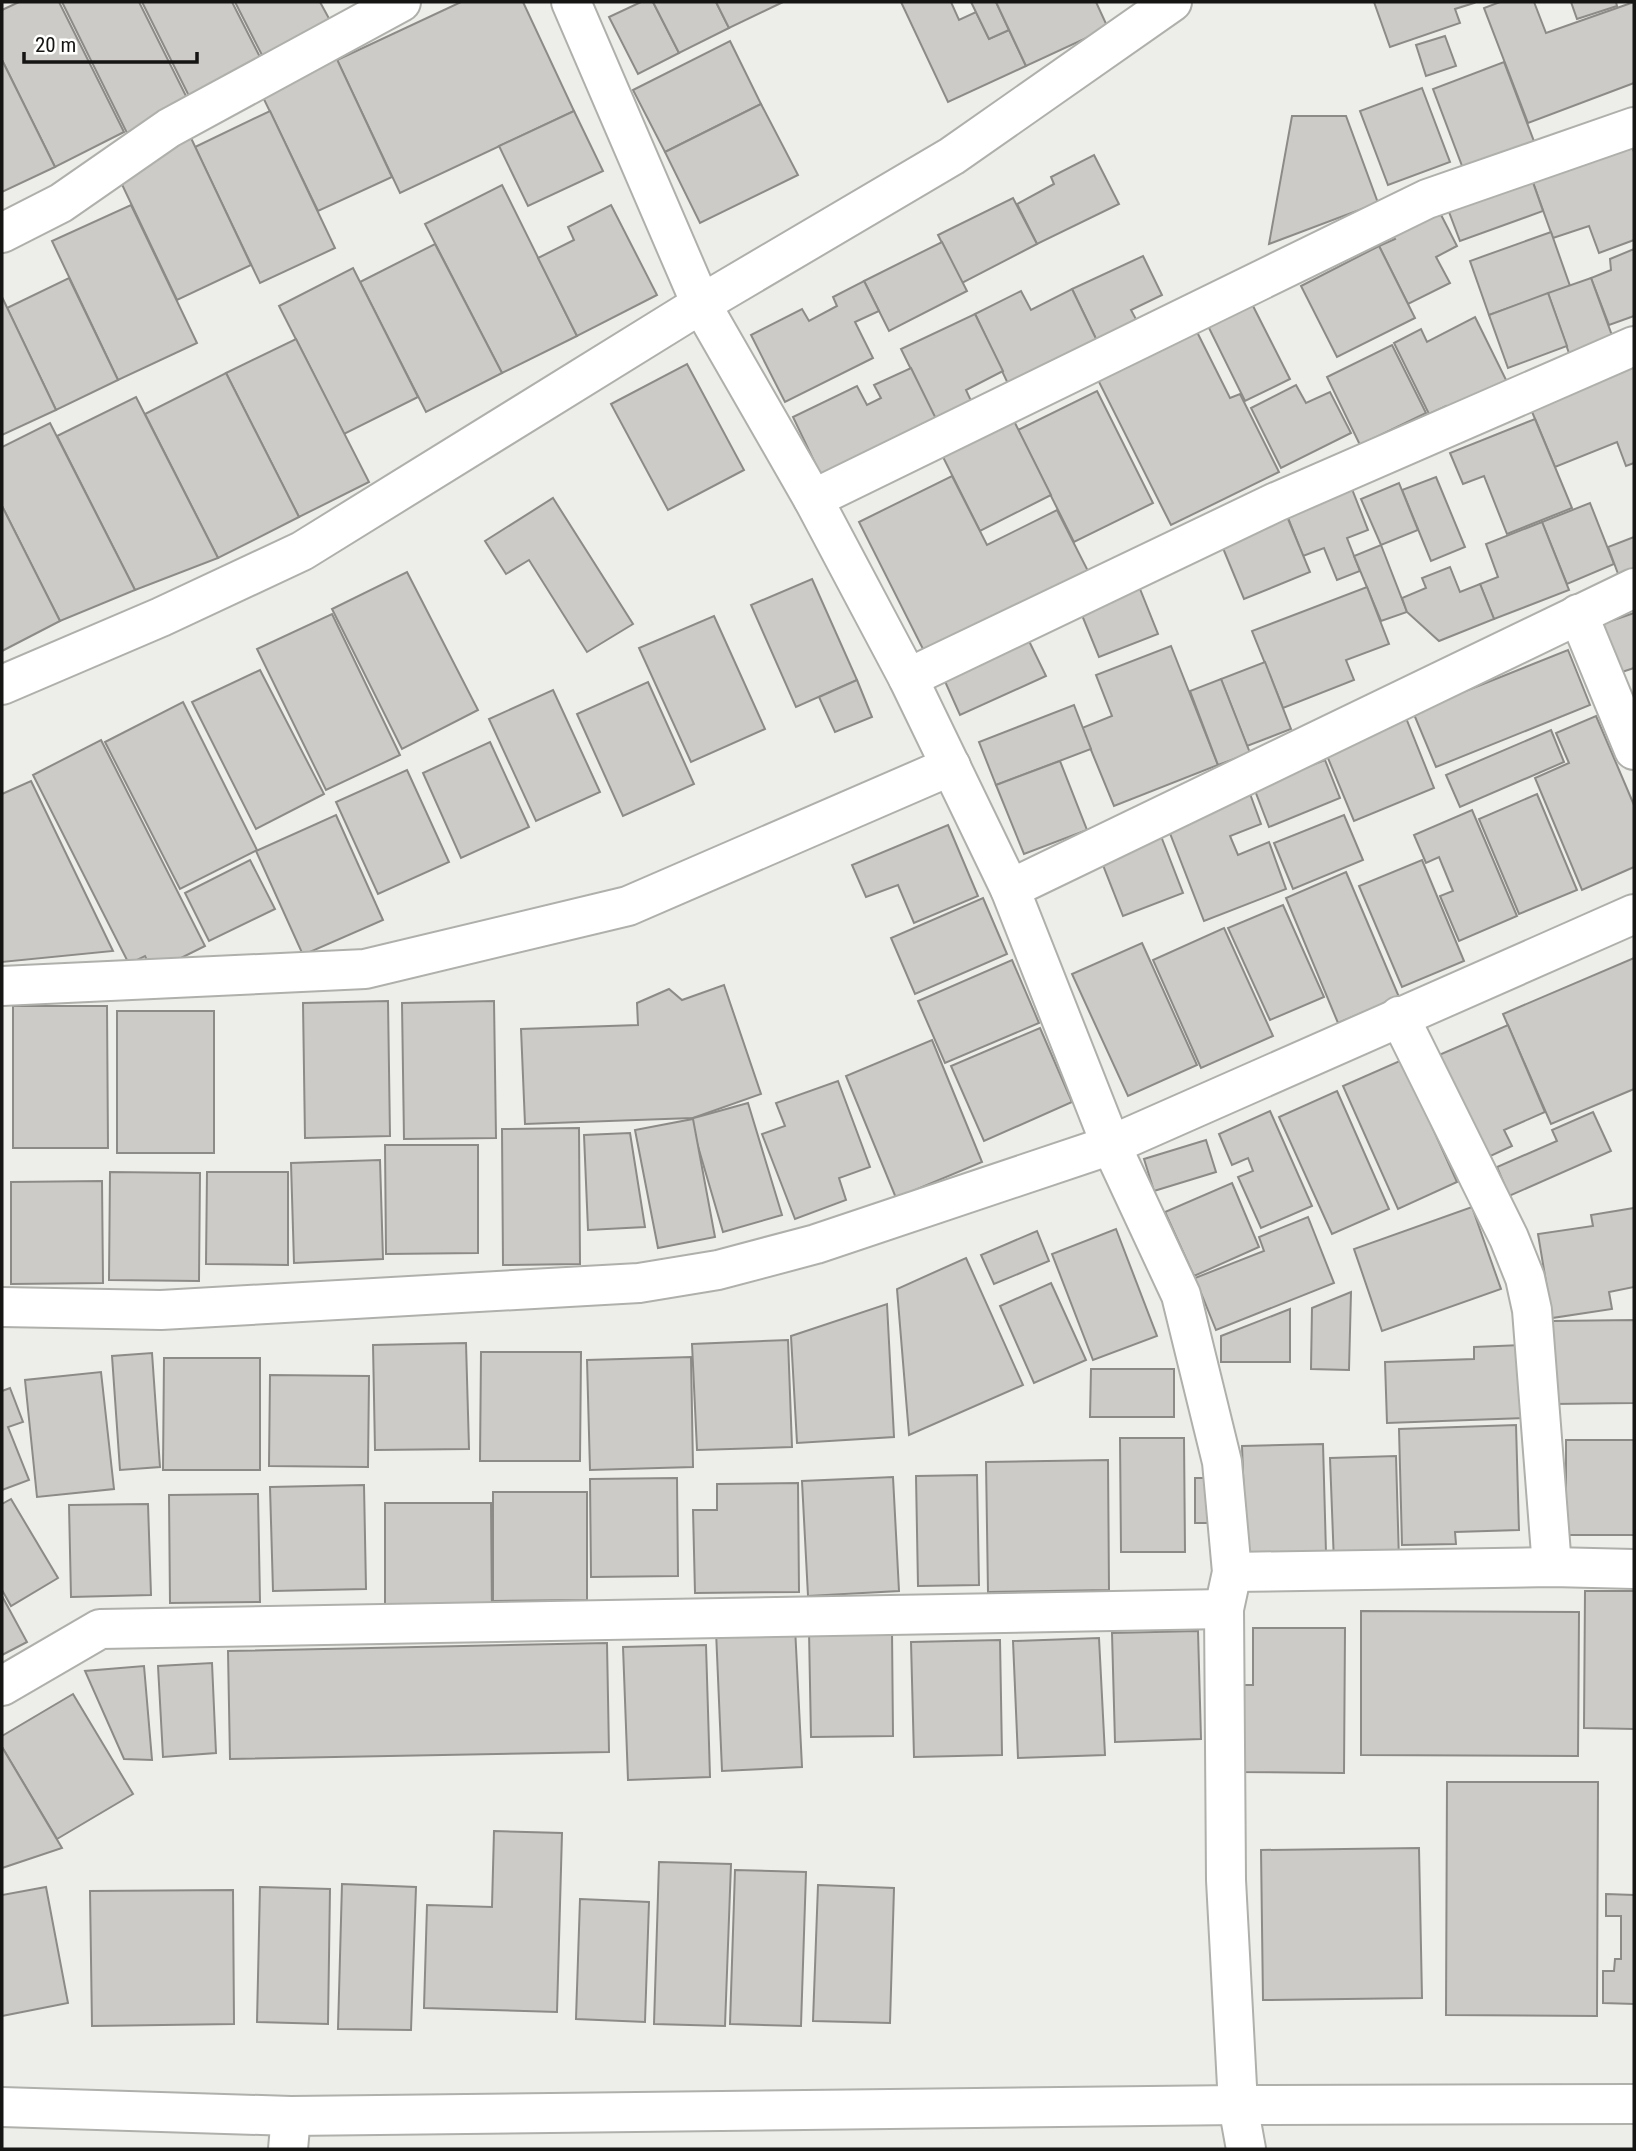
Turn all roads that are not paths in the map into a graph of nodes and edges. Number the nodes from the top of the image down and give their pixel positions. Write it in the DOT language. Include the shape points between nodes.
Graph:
graph roads {
  1 [pos="401,2"];
  2 [pos="571,2"];
  3 [pos="1172,2"];
  4 [pos="1634,127"];
  5 [pos="2,233"];
  6 [pos="701,304"];
  7 [pos="1634,346"];
  8 [pos="813,499"];
  9 [pos="1634,588"];
  10 [pos="1578,614"];
  11 [pos="908,678"];
  12 [pos="2,685"];
  13 [pos="1634,750"];
  14 [pos="951,766"];
  15 [pos="1010,889"];
  16 [pos="1634,914"];
  17 [pos="2,986"];
  18 [pos="1399,1016"];
  19 [pos="1111,1144"];
  20 [pos="2,1307"];
  21 [pos="1552,1567"];
  22 [pos="1634,1569"];
  23 [pos="1232,1572"];
  24 [pos="1224,1609"];
  25 [pos="2,1686"];
  26 [pos="1634,2104"];
  27 [pos="1238,2105"];
  28 [pos="2,2107"];
  29 [pos="290,2133"];
  30 [pos="1246,2149"];
  1 -- 5 [label="street" via="169,128 61,203"];
  2 -- 6 [label="street"];
  3 -- 6 [label="street" via="952,156"];
  4 -- 8 [label="street" via="1427,199"];
  6 -- 8 [label="street"];
  6 -- 12 [label="street" via="302,551"];
  7 -- 11 [label="street" via="1276,502"];
  8 -- 11 [label="street"];
  9 -- 10 [label="street"];
  10 -- 13 [label="street"];
  10 -- 15 [label="street"];
  11 -- 14 [label="street"];
  14 -- 15 [label="street"];
  14 -- 17 [label="street" via="628,906 365,969"];
  15 -- 19 [label="street"];
  16 -- 18 [label="street"];
  18 -- 19 [label="street"];
  18 -- 21 [label="street" via="1525,1278"];
  19 -- 20 [label="street" via="816,1244 718,1270 639,1283 162,1311"];
  19 -- 23 [label="street" via="1181,1295 1222,1462"];
  21 -- 22 [label="street"];
  21 -- 23 [label="street"];
  23 -- 24 [label="street"];
  24 -- 25 [label="street" via="100,1629"];
  24 -- 27 [label="street" via="1226,1880"];
  26 -- 27 [label="street"];
  27 -- 29 [label="street"];
  27 -- 30 [label="street"];
  28 -- 29 [label="street"];
}
